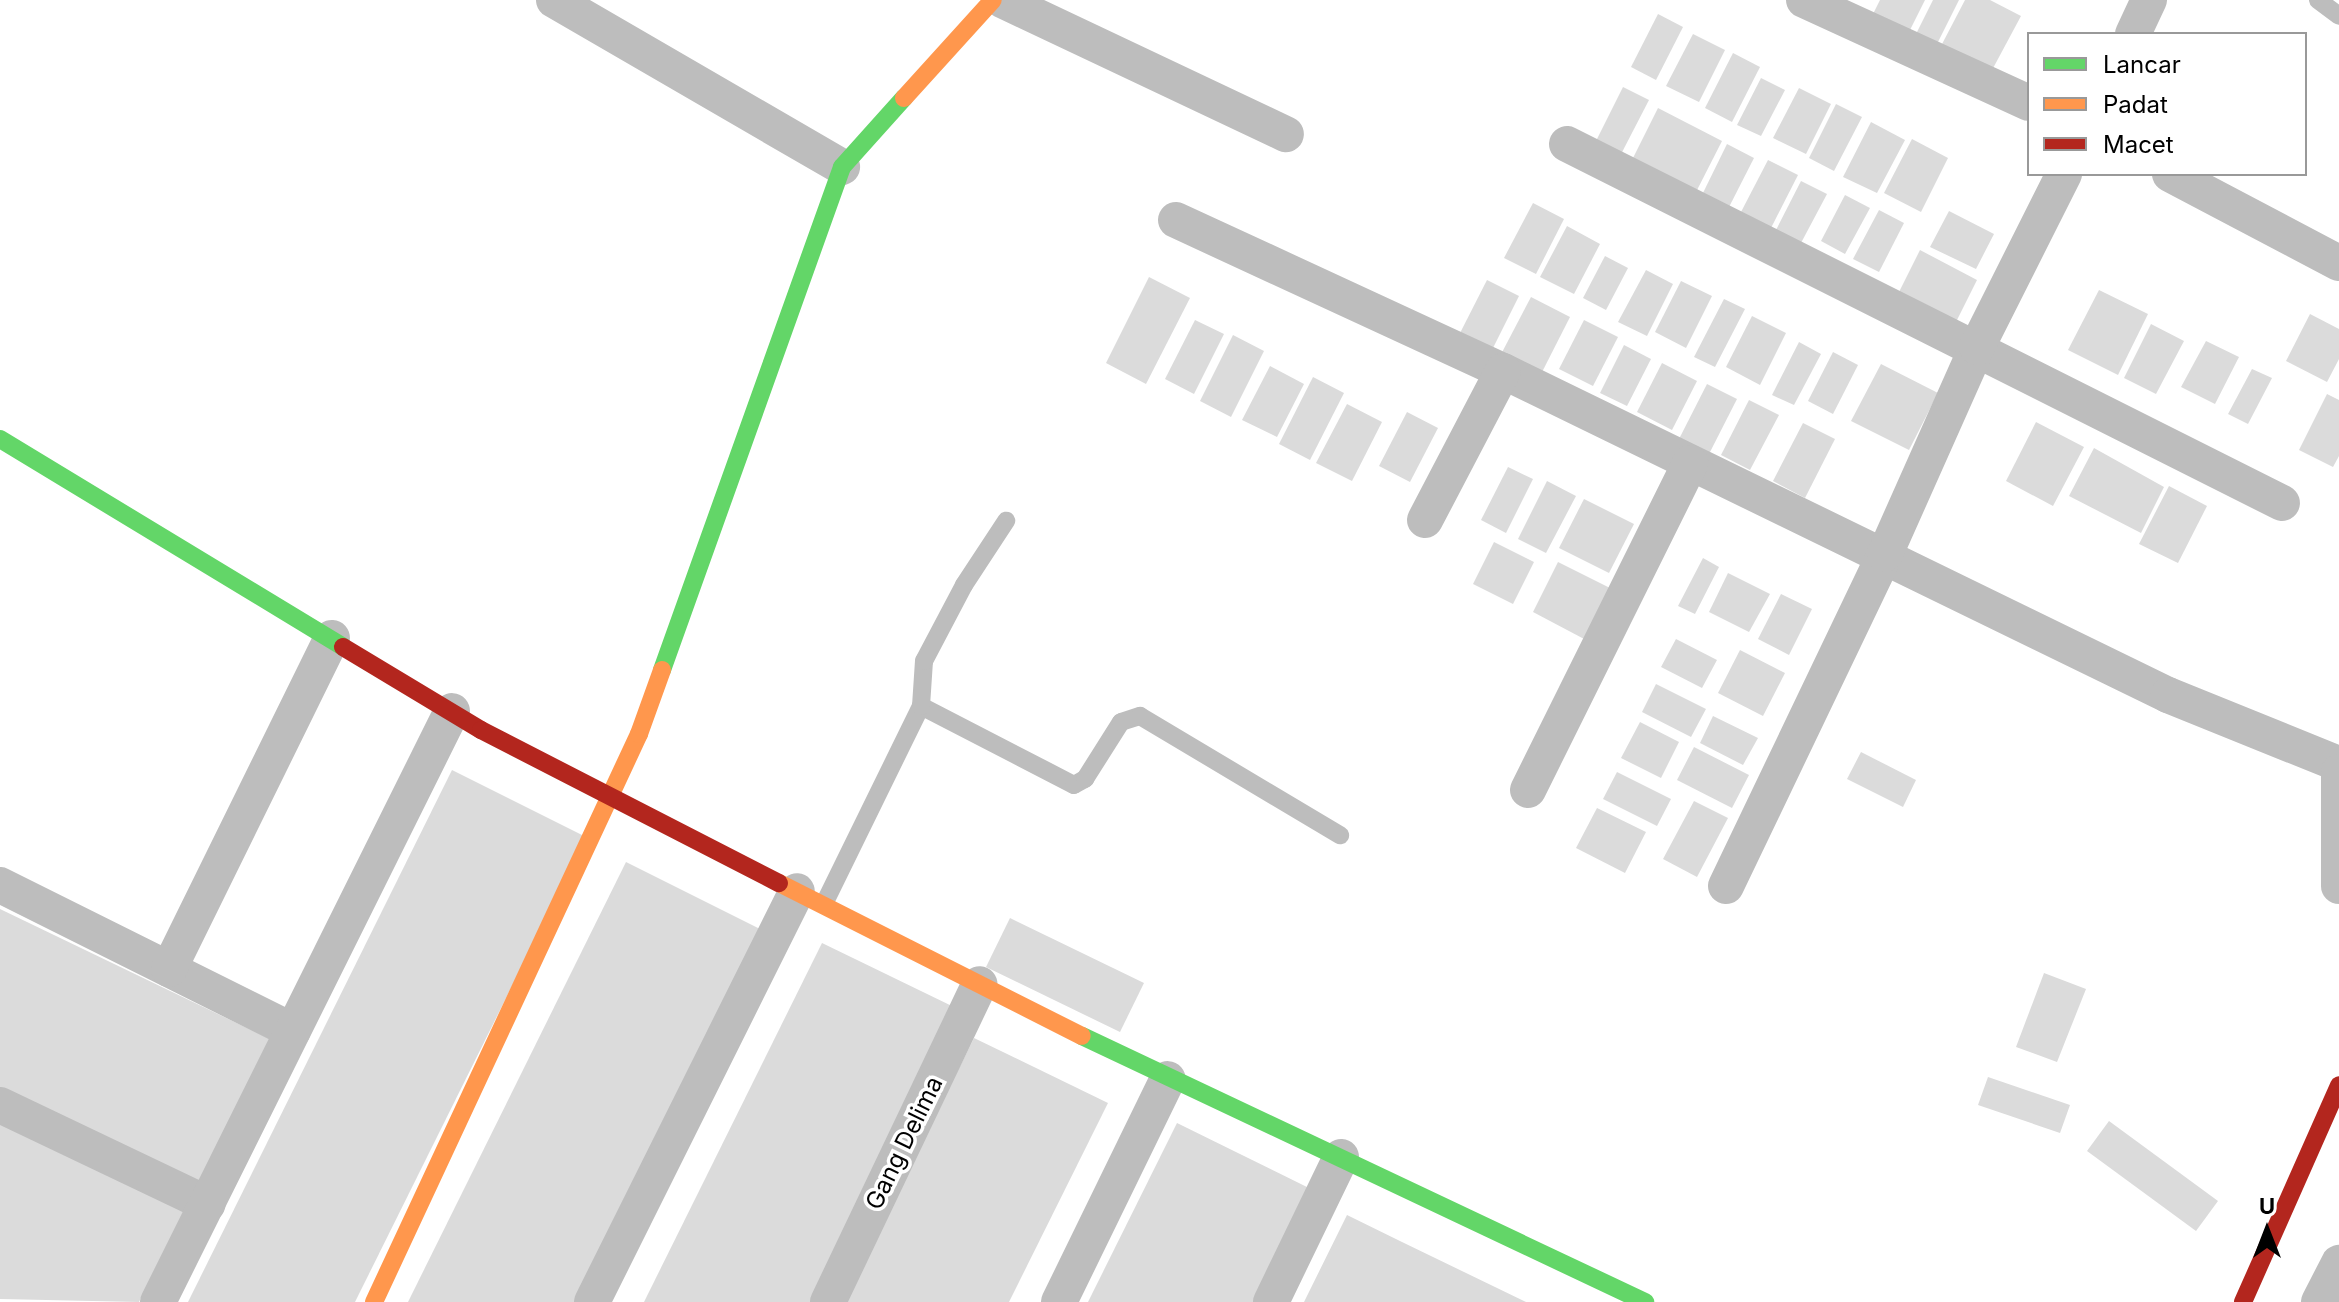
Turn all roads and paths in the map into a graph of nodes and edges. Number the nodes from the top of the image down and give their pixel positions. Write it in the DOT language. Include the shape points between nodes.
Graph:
graph roads {
  1 [pos="554,0"];
  2 [pos="993,0"];
  3 [pos="1002,0"];
  4 [pos="1804,0"];
  5 [pos="2149,0"];
  6 [pos="2318,0"];
  7 [pos="2339,16"];
  8 [pos="2134,32"];
  9 [pos="2027,102"];
  10 [pos="1286,134"];
  11 [pos="1567,144"];
  12 [pos="842,167"];
  13 [pos="2063,176"];
  14 [pos="2174,176"];
  15 [pos="1176,220"];
  16 [pos="2339,263"];
  17 [pos="1977,347"];
  18 [pos="1503,371"];
  19 [pos="0,439"];
  20 [pos="1690,463"];
  21 [pos="2282,503"];
  22 [pos="1425,520"];
  23 [pos="1006,521"];
  24 [pos="1885,554"];
  25 [pos="332,638"];
  26 [pos="921,706"];
  27 [pos="452,711"];
  28 [pos="2339,764"];
  29 [pos="2339,772"];
  30 [pos="1528,790"];
  31 [pos="612,799"];
  32 [pos="1340,835"];
  33 [pos="0,885"];
  34 [pos="1726,886"];
  35 [pos="2339,886"];
  36 [pos="810,898"];
  37 [pos="169,969"];
  38 [pos="980,984"];
  39 [pos="293,1031"];
  40 [pos="1168,1079"];
  41 [pos="2339,1085"];
  42 [pos="0,1105"];
  43 [pos="1341,1157"];
  44 [pos="208,1204"];
  45 [pos="2339,1263"];
  46 [pos="158,1302"];
  47 [pos="374,1302"];
  48 [pos="592,1302"];
  49 [pos="828,1302"];
  50 [pos="1059,1302"];
  51 [pos="1271,1302"];
  52 [pos="1645,1302"];
  53 [pos="2243,1302"];
  54 [pos="2319,1302"];
  1 -- 12 [label="street"];
  2 -- 12 [label="street"];
  3 -- 10 [label="street"];
  4 -- 9 [label="street"];
  5 -- 8 [label="street"];
  6 -- 7 [label="lane"];
  11 -- 17 [label="street"];
  12 -- 31 [label="street" via="701,573"];
  13 -- 17 [label="street"];
  14 -- 16 [label="street"];
  15 -- 18 [label="street"];
  17 -- 21 [label="street"];
  17 -- 24 [label="street"];
  18 -- 20 [label="street"];
  18 -- 22 [label="street"];
  19 -- 25 [label="street"];
  20 -- 24 [label="street"];
  20 -- 30 [label="street"];
  23 -- 26 [label="lane" via="924,661"];
  24 -- 28 [label="street" via="2168,695"];
  24 -- 34 [label="street"];
  25 -- 27 [label="street"];
  25 -- 37 [label="street"];
  26 -- 32 [label="lane" via="1074,785 1085,779 1121,722 1140,716"];
  26 -- 36 [label="lane"];
  27 -- 31 [label="street"];
  27 -- 39 [label="street"];
  29 -- 35 [label="street"];
  31 -- 36 [label="street"];
  31 -- 47 [label="street"];
  33 -- 37 [label="street"];
  36 -- 38 [label="street"];
  36 -- 48 [label="street"];
  37 -- 39 [label="street"];
  38 -- 40 [label="street"];
  38 -- 49 [label="street, Gang Delima"];
  39 -- 44 [label="street"];
  40 -- 43 [label="street"];
  40 -- 50 [label="street"];
  41 -- 53 [label="street"];
  42 -- 44 [label="street"];
  43 -- 51 [label="street"];
  43 -- 52 [label="street"];
  44 -- 46 [label="street"];
  45 -- 54 [label="street"];
}
